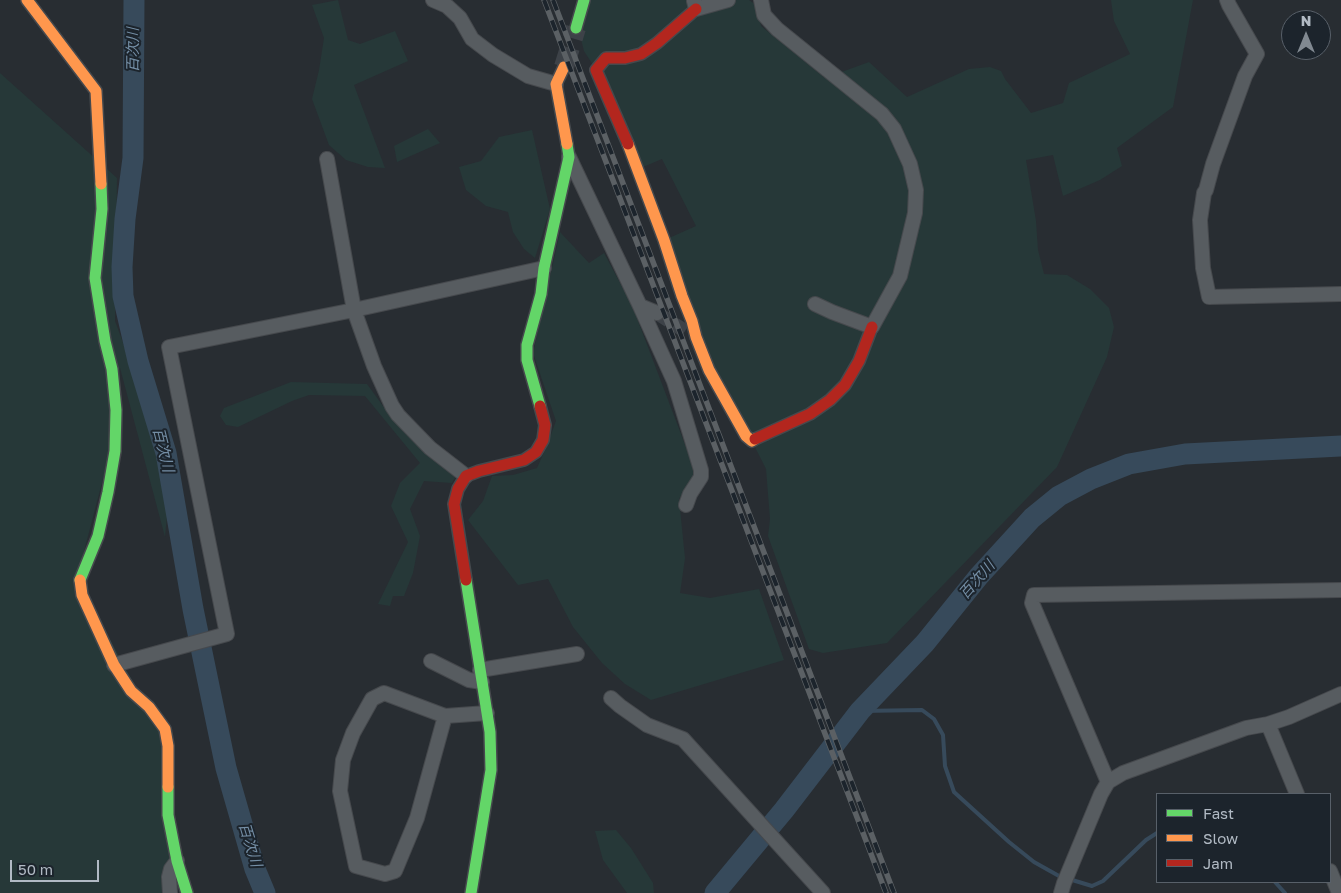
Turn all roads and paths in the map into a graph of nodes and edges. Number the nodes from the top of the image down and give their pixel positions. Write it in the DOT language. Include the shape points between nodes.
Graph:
graph roads {
  1 [pos="27,0"];
  2 [pos="433,0"];
  3 [pos="584,0"];
  4 [pos="728,0"];
  5 [pos="760,0"];
  6 [pos="1228,0"];
  7 [pos="695,4"];
  8 [pos="576,28"];
  9 [pos="564,67"];
  10 [pos="556,84"];
  11 [pos="568,157"];
  12 [pos="327,159"];
  13 [pos="544,268"];
  14 [pos="1341,294"];
  15 [pos="815,304"];
  16 [pos="640,306"];
  17 [pos="354,310"];
  18 [pos="657,313"];
  19 [pos="872,328"];
  20 [pos="466,476"];
  21 [pos="686,505"];
  22 [pos="1341,590"];
  23 [pos="577,654"];
  24 [pos="431,661"];
  25 [pos="114,665"];
  26 [pos="481,676"];
  27 [pos="1341,694"];
  28 [pos="611,698"];
  29 [pos="487,713"];
  30 [pos="445,716"];
  31 [pos="1268,724"];
  32 [pos="1108,782"];
  33 [pos="1298,793"];
  34 [pos="176,861"];
  35 [pos="1331,873"];
  36 [pos="1064,883"];
  37 [pos="170,893"];
  38 [pos="187,893"];
  39 [pos="471,893"];
  40 [pos="822,893"];
  41 [pos="1339,893"];
  1 -- 25 [label="street" via="96,92 102,209 95,278 112,369 115,451 98,536 80,580 82,595"];
  2 -- 10 [label="street" via="447,6 460,18 472,38 493,55 528,76"];
  3 -- 8 [label="street"];
  4 -- 7 [label="street"];
  5 -- 19 [label="street" via="764,15 777,29 882,114 894,129 910,164 916,190 915,213 900,276"];
  6 -- 14 [label="street" via="1257,54 1245,76 1204,193 1200,220 1203,268 1209,297"];
  7 -- 19 [label="street" via="657,43 641,54 606,58 596,70 664,240 692,321 690,334 746,436 752,441 810,414 830,400 845,385"];
  9 -- 10 [label="street"];
  10 -- 11 [label="street"];
  11 -- 13 [label="street"];
  11 -- 16 [label="street"];
  12 -- 17 [label="street"];
  13 -- 17 [label="street"];
  13 -- 20 [label="street" via="541,294 527,345 527,360 545,425 543,440 536,452 524,460"];
  15 -- 19 [label="street"];
  16 -- 18 [label="street"];
  16 -- 21 [label="street" via="674,381 700,470 701,477"];
  17 -- 20 [label="street" via="392,406 430,448"];
  17 -- 25 [label="street" via="169,347 227,634"];
  20 -- 26 [label="street" via="454,504"];
  22 -- 32 [label="street" via="1034,595 1032,603"];
  23 -- 26 [label="street"];
  24 -- 26 [label="street" via="469,680"];
  25 -- 34 [label="street" via="131,692 149,707 165,730 168,815"];
  26 -- 29 [label="street"];
  27 -- 31 [label="street"];
  28 -- 40 [label="street" via="647,725 683,739"];
  29 -- 30 [label="street"];
  29 -- 39 [label="street" via="491,770"];
  30 -- 30 [label="street" via="417,818 395,871 385,874 356,866 340,792 343,760 353,733 372,699 384,693"];
  31 -- 32 [label="street" via="1246,728 1123,773"];
  31 -- 33 [label="street"];
  32 -- 36 [label="street"];
  34 -- 37 [label="street" via="169,877"];
  34 -- 38 [label="street"];
  35 -- 41 [label="street"];
}
